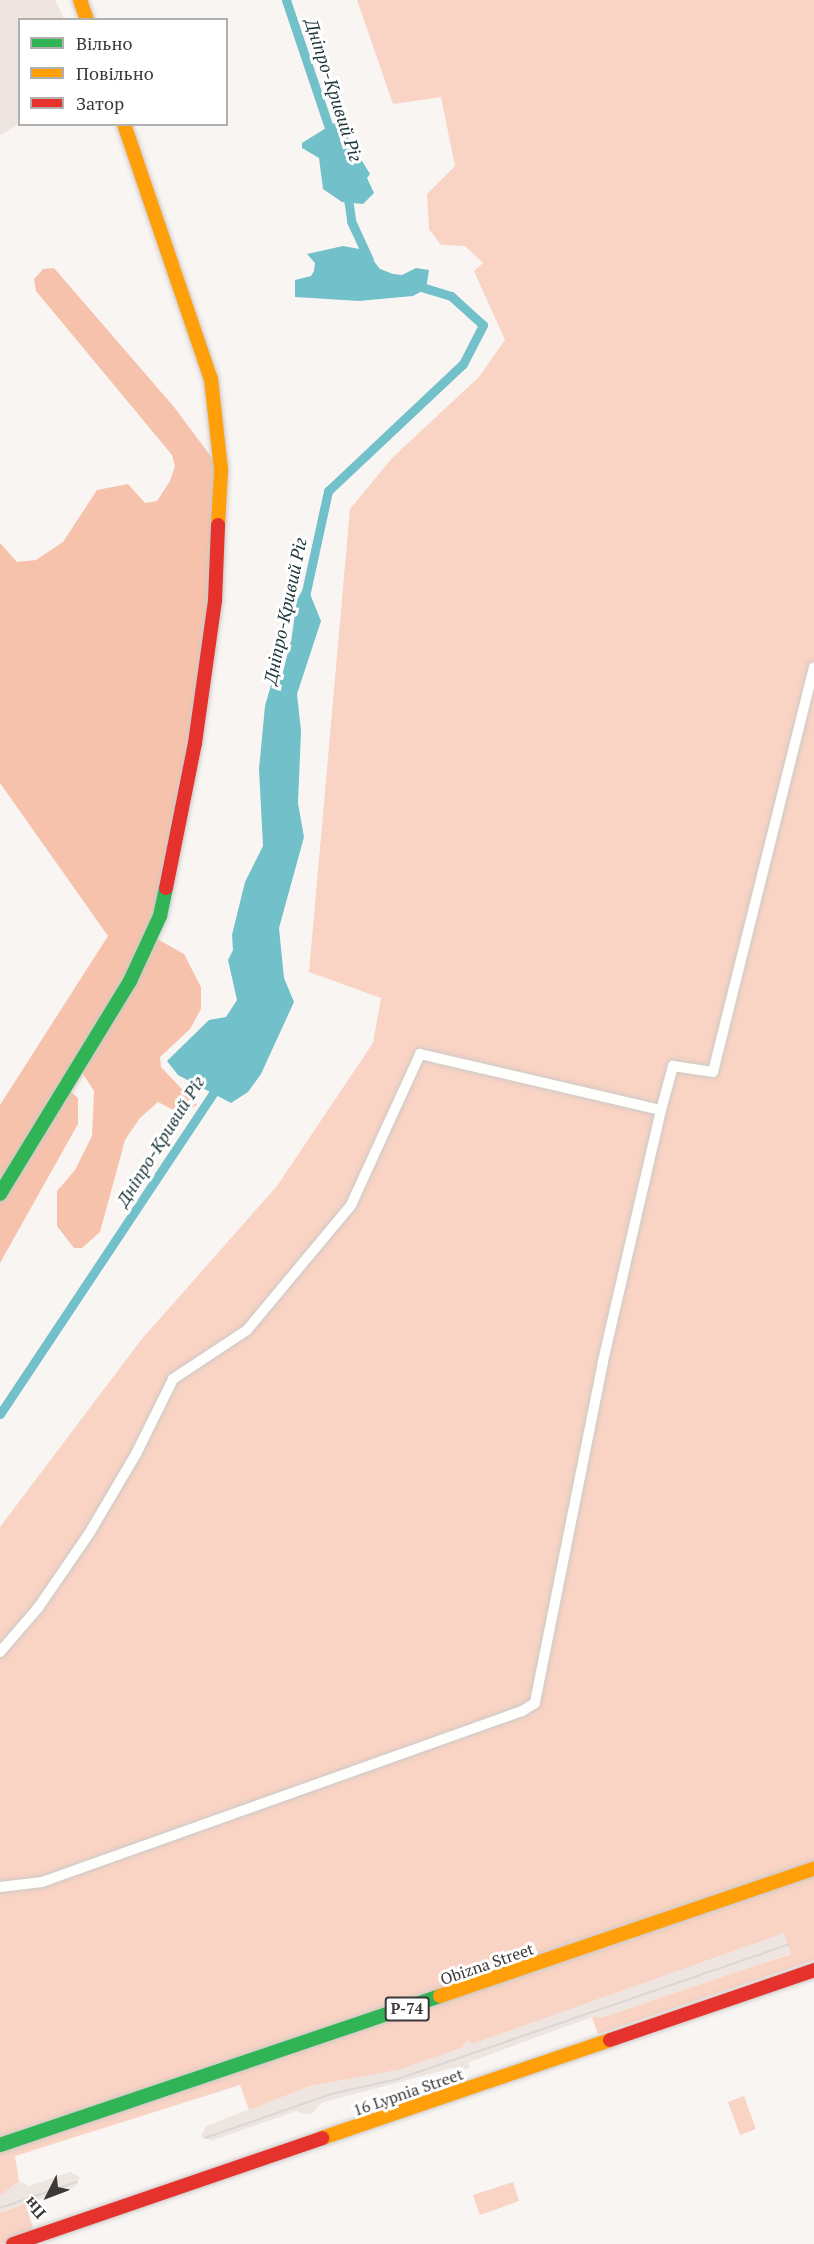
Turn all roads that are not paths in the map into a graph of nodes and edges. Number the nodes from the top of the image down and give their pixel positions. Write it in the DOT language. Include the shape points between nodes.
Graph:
graph roads {
  1 [pos="80,0"];
  2 [pos="86,18"];
  3 [pos="125,126"];
  4 [pos="814,667"];
  5 [pos="661,1110"];
  6 [pos="0,1194"];
  7 [pos="0,1652"];
  8 [pos="814,1869"];
  9 [pos="0,1887"];
  10 [pos="814,1970"];
  11 [pos="0,2145"];
  12 [pos="13,2244"];
  1 -- 2 [label="main road"];
  3 -- 6 [label="main road" via="211,379 221,470 215,601 195,743 160,916 130,981"];
  4 -- 5 [label="street" via="713,1072 673,1066"];
  5 -- 7 [label="street" via="420,1054 351,1205 247,1330 172,1379 136,1454 90,1533 38,1608"];
  5 -- 9 [label="street" via="596,1394 535,1703 522,1711 42,1882"];
  8 -- 11 [label="main road, Obizna Street / Р-74"];
  10 -- 12 [label="main road, 16 Lypnia Street"];
}
